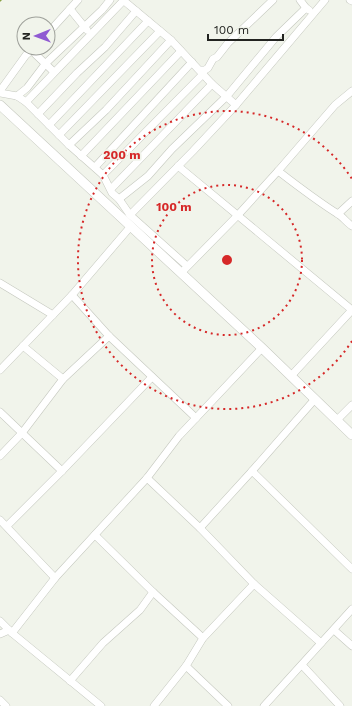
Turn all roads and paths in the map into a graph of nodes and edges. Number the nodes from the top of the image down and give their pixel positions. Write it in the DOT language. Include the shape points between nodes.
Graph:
graph roads {
  1 [pos="78,0"];
  2 [pos="110,0"];
  3 [pos="124,0"];
  4 [pos="273,0"];
  5 [pos="300,0"];
  6 [pos="325,0"];
  7 [pos="306,8"];
  8 [pos="70,9"];
  9 [pos="136,11"];
  10 [pos="315,13"];
  11 [pos="148,21"];
  12 [pos="56,24"];
  13 [pos="84,27"];
  14 [pos="160,31"];
  15 [pos="91,35"];
  16 [pos="171,40"];
  17 [pos="181,51"];
  18 [pos="26,56"];
  19 [pos="40,56"];
  20 [pos="192,62"];
  21 [pos="46,63"];
  22 [pos="54,72"];
  23 [pos="203,74"];
  24 [pos="212,84"];
  25 [pos="352,91"];
  26 [pos="0,92"];
  27 [pos="17,96"];
  28 [pos="227,96"];
  29 [pos="26,102"];
  30 [pos="0,105"];
  31 [pos="236,105"];
  32 [pos="38,114"];
  33 [pos="49,125"];
  34 [pos="59,135"];
  35 [pos="69,145"];
  36 [pos="81,156"];
  37 [pos="178,166"];
  38 [pos="95,167"];
  39 [pos="278,171"];
  40 [pos="103,175"];
  41 [pos="111,189"];
  42 [pos="119,199"];
  43 [pos="352,201"];
  44 [pos="338,214"];
  45 [pos="130,215"];
  46 [pos="238,215"];
  47 [pos="130,226"];
  48 [pos="352,226"];
  49 [pos="187,266"];
  50 [pos="181,274"];
  51 [pos="0,282"];
  52 [pos="72,295"];
  53 [pos="53,315"];
  54 [pos="110,336"];
  55 [pos="23,346"];
  56 [pos="262,348"];
  57 [pos="0,370"];
  58 [pos="291,376"];
  59 [pos="152,377"];
  60 [pos="63,379"];
  61 [pos="315,399"];
  62 [pos="352,405"];
  63 [pos="0,412"];
  64 [pos="196,418"];
  65 [pos="337,420"];
  66 [pos="22,433"];
  67 [pos="352,435"];
  68 [pos="0,456"];
  69 [pos="62,471"];
  70 [pos="252,471"];
  71 [pos="147,478"];
  72 [pos="0,520"];
  73 [pos="7,526"];
  74 [pos="200,528"];
  75 [pos="94,535"];
  76 [pos="352,569"];
  77 [pos="55,578"];
  78 [pos="254,584"];
  79 [pos="153,592"];
  80 [pos="352,609"];
  81 [pos="0,620"];
  82 [pos="334,630"];
  83 [pos="10,632"];
  84 [pos="0,634"];
  85 [pos="203,638"];
  86 [pos="322,643"];
  87 [pos="352,646"];
  88 [pos="302,665"];
  89 [pos="186,666"];
  90 [pos="70,681"];
  91 [pos="0,700"];
  92 [pos="6,706"];
  93 [pos="101,706"];
  94 [pos="154,706"];
  95 [pos="228,706"];
  96 [pos="264,706"];
  97 [pos="340,706"];
  1 -- 8 [label="street"];
  2 -- 13 [label="street"];
  3 -- 9 [label="street"];
  3 -- 15 [label="street"];
  4 -- 23 [label="street" via="213,59 208,68 202,70"];
  5 -- 7 [label="street"];
  6 -- 10 [label="street"];
  7 -- 10 [label="street"];
  7 -- 28 [label="street" via="276,37"];
  8 -- 12 [label="street"];
  8 -- 13 [label="street"];
  9 -- 11 [label="street"];
  9 -- 32 [label="street" via="105,47"];
  10 -- 31 [label="street"];
  11 -- 14 [label="street"];
  11 -- 33 [label="street"];
  13 -- 15 [label="street"];
  13 -- 21 [label="street"];
  14 -- 16 [label="street"];
  14 -- 34 [label="street"];
  15 -- 22 [label="street"];
  16 -- 17 [label="street"];
  16 -- 35 [label="street" via="106,110"];
  17 -- 20 [label="street"];
  17 -- 36 [label="street"];
  18 -- 26 [label="street"];
  19 -- 21 [label="street"];
  20 -- 23 [label="street"];
  20 -- 38 [label="street"];
  21 -- 22 [label="street"];
  21 -- 27 [label="street" via="27,88"];
  22 -- 29 [label="street"];
  23 -- 24 [label="street"];
  23 -- 40 [label="street"];
  24 -- 28 [label="street"];
  24 -- 41 [label="street"];
  25 -- 39 [label="street" via="335,105"];
  26 -- 27 [label="street"];
  27 -- 29 [label="street"];
  28 -- 31 [label="street"];
  28 -- 42 [label="street" via="148,176"];
  29 -- 32 [label="street"];
  30 -- 47 [label="main road"];
  31 -- 37 [label="street"];
  32 -- 33 [label="street"];
  33 -- 34 [label="street"];
  34 -- 35 [label="street"];
  35 -- 36 [label="street"];
  36 -- 38 [label="street"];
  37 -- 45 [label="street"];
  37 -- 46 [label="street"];
  38 -- 40 [label="street"];
  39 -- 44 [label="street"];
  39 -- 46 [label="street"];
  40 -- 41 [label="street"];
  41 -- 42 [label="street"];
  42 -- 45 [label="street"];
  43 -- 44 [label="street"];
  44 -- 48 [label="street"];
  45 -- 49 [label="street"];
  46 -- 49 [label="street"];
  46 -- 58 [label="street" via="352,310"];
  47 -- 50 [label="main road"];
  47 -- 52 [label="street"];
  49 -- 50 [label="street"];
  50 -- 56 [label="main road"];
  51 -- 53 [label="street"];
  52 -- 53 [label="street"];
  52 -- 54 [label="street"];
  53 -- 55 [label="street"];
  54 -- 59 [label="street"];
  54 -- 60 [label="street"];
  55 -- 57 [label="street"];
  55 -- 60 [label="street"];
  56 -- 58 [label="main road"];
  56 -- 64 [label="street"];
  58 -- 61 [label="main road"];
  59 -- 64 [label="street"];
  59 -- 69 [label="street"];
  60 -- 66 [label="street"];
  61 -- 65 [label="main road"];
  61 -- 70 [label="street"];
  62 -- 65 [label="street"];
  63 -- 66 [label="street"];
  64 -- 71 [label="street" via="175,440"];
  65 -- 67 [label="main road"];
  66 -- 68 [label="street"];
  66 -- 69 [label="street"];
  69 -- 73 [label="street"];
  70 -- 74 [label="street"];
  70 -- 76 [label="street"];
  71 -- 74 [label="street"];
  71 -- 75 [label="street"];
  72 -- 73 [label="street"];
  73 -- 77 [label="street"];
  74 -- 78 [label="street"];
  75 -- 77 [label="street"];
  75 -- 79 [label="street"];
  77 -- 83 [label="street"];
  78 -- 85 [label="street"];
  78 -- 86 [label="street"];
  79 -- 85 [label="street"];
  79 -- 90 [label="street" via="140,610 103,644"];
  80 -- 82 [label="street"];
  81 -- 83 [label="street"];
  82 -- 86 [label="street"];
  82 -- 87 [label="street"];
  83 -- 84 [label="street"];
  83 -- 90 [label="street"];
  85 -- 89 [label="street"];
  86 -- 88 [label="street"];
  88 -- 96 [label="street"];
  88 -- 97 [label="street"];
  89 -- 94 [label="street"];
  89 -- 95 [label="street"];
  90 -- 93 [label="street"];
  91 -- 92 [label="street"];
}
